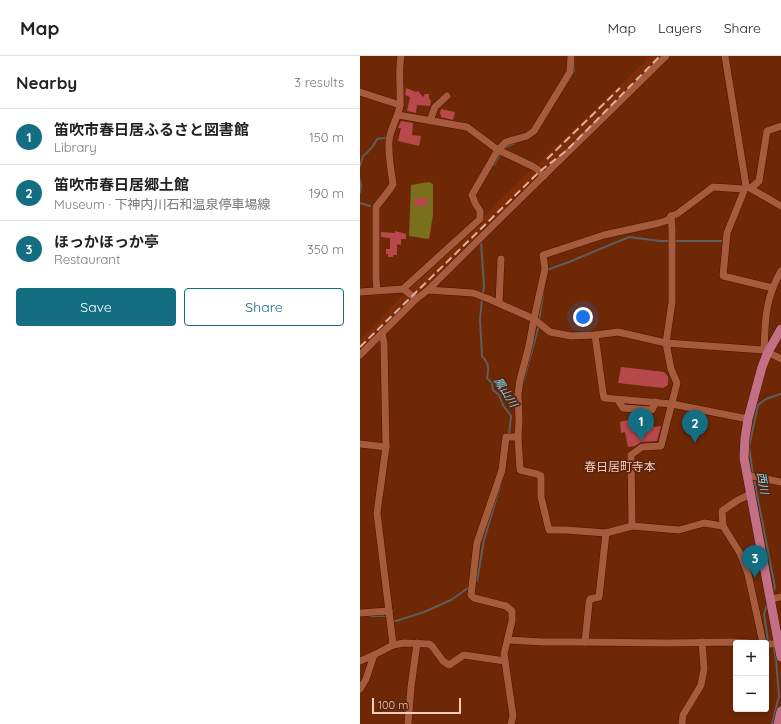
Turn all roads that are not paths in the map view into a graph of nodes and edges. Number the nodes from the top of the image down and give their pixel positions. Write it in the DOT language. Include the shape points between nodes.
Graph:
graph roads {
  1 [pos="401,56"];
  2 [pos="571,56"];
  3 [pos="666,56"];
  4 [pos="724,56"];
  5 [pos="360,92"];
  6 [pos="447,96"];
  7 [pos="400,106"];
  8 [pos="398,115"];
  9 [pos="430,121"];
  10 [pos="781,126"];
  11 [pos="498,150"];
  12 [pos="544,176"];
  13 [pos="747,188"];
  14 [pos="781,206"];
  15 [pos="671,216"];
  16 [pos="501,259"];
  17 [pos="781,271"];
  18 [pos="772,288"];
  19 [pos="377,290"];
  20 [pos="405,290"];
  21 [pos="428,290"];
  22 [pos="360,292"];
  23 [pos="416,299"];
  24 [pos="499,303"];
  25 [pos="534,319"];
  26 [pos="781,329"];
  27 [pos="382,333"];
  28 [pos="595,335"];
  29 [pos="765,338"];
  30 [pos="774,341"];
  31 [pos="666,343"];
  32 [pos="766,351"];
  33 [pos="360,355"];
  34 [pos="781,360"];
  35 [pos="672,404"];
  36 [pos="748,418"];
  37 [pos="517,437"];
  38 [pos="360,444"];
  39 [pos="386,447"];
  40 [pos="748,476"];
  41 [pos="781,482"];
  42 [pos="751,494"];
  43 [pos="632,526"];
  44 [pos="723,526"];
  45 [pos="606,533"];
  46 [pos="781,597"];
  47 [pos="771,599"];
  48 [pos="389,611"];
  49 [pos="360,613"];
  50 [pos="508,640"];
  51 [pos="761,640"];
  52 [pos="585,642"];
  53 [pos="702,642"];
  54 [pos="733,642"];
  55 [pos="417,643"];
  56 [pos="769,644"];
  57 [pos="779,644"];
  58 [pos="392,645"];
  59 [pos="374,655"];
  60 [pos="781,656"];
  61 [pos="360,661"];
  62 [pos="505,661"];
  63 [pos="360,689"];
  64 [pos="781,711"];
  65 [pos="408,724"];
  66 [pos="511,724"];
  67 [pos="682,724"];
  68 [pos="778,724"];
  1 -- 7 [label="street"];
  2 -- 11 [label="street" via="570,72 534,131 527,136 506,142"];
  3 -- 12 [label="street"];
  4 -- 13 [label="street"];
  5 -- 7 [label="street"];
  6 -- 9 [label="street" via="435,107"];
  7 -- 8 [label="street"];
  8 -- 9 [label="street"];
  8 -- 19 [label="street" via="389,140 393,184 376,207"];
  9 -- 11 [label="street" via="467,127"];
  10 -- 13 [label="street" via="767,131 759,181"];
  11 -- 12 [label="street" via="532,166"];
  11 -- 20 [label="street" via="472,194 480,211 480,219"];
  12 -- 21 [label="street"];
  13 -- 14 [label="street"];
  13 -- 15 [label="street" via="713,187"];
  13 -- 18 [label="street" via="727,233 723,276"];
  15 -- 25 [label="street" via="659,223 604,235 543,255 545,269"];
  15 -- 31 [label="street" via="672,302"];
  16 -- 24 [label="street"];
  17 -- 18 [label="street"];
  18 -- 29 [label="street"];
  19 -- 20 [label="street"];
  19 -- 22 [label="street"];
  20 -- 23 [label="street"];
  21 -- 23 [label="street"];
  21 -- 24 [label="street" via="473,294"];
  23 -- 27 [label="street"];
  24 -- 25 [label="street"];
  25 -- 28 [label="street" via="550,332 572,336"];
  25 -- 37 [label="street" via="520,380"];
  26 -- 30 [label="main road"];
  27 -- 33 [label="street"];
  27 -- 39 [label="street"];
  28 -- 31 [label="street" via="618,332"];
  28 -- 35 [label="street" via="604,398"];
  29 -- 30 [label="street"];
  29 -- 32 [label="street"];
  30 -- 32 [label="main road"];
  31 -- 32 [label="street"];
  31 -- 35 [label="street" via="671,369 677,383"];
  32 -- 34 [label="street"];
  32 -- 36 [label="main road"];
  35 -- 36 [label="street"];
  35 -- 43 [label="street" via="660,446 642,447 631,455"];
  36 -- 40 [label="main road" via="744,458"];
  37 -- 45 [label="street" via="520,470 541,476 541,497 549,530"];
  37 -- 50 [label="street" via="506,437 502,470 477,543 471,594 474,598 506,606 512,612"];
  38 -- 39 [label="street"];
  39 -- 48 [label="street" via="377,513"];
  40 -- 41 [label="street"];
  40 -- 42 [label="main road"];
  42 -- 44 [label="street" via="722,511"];
  42 -- 47 [label="main road"];
  43 -- 44 [label="street" via="679,530 704,523"];
  43 -- 45 [label="street"];
  44 -- 51 [label="street" via="740,553 748,574"];
  45 -- 52 [label="street" via="599,597 590,599 588,604"];
  46 -- 47 [label="street"];
  47 -- 57 [label="main road"];
  48 -- 49 [label="street"];
  48 -- 58 [label="street"];
  50 -- 52 [label="street"];
  50 -- 62 [label="street"];
  52 -- 53 [label="street"];
  53 -- 54 [label="street"];
  53 -- 67 [label="street" via="702,685 683,715"];
  55 -- 58 [label="street"];
  55 -- 62 [label="street" via="432,646 449,665 464,655"];
  55 -- 65 [label="street" via="410,687"];
  56 -- 57 [label="street"];
  57 -- 60 [label="main road"];
  58 -- 59 [label="street"];
  59 -- 61 [label="street"];
  59 -- 63 [label="street"];
  62 -- 66 [label="street" via="513,716"];
  64 -- 68 [label="main road"];
}
